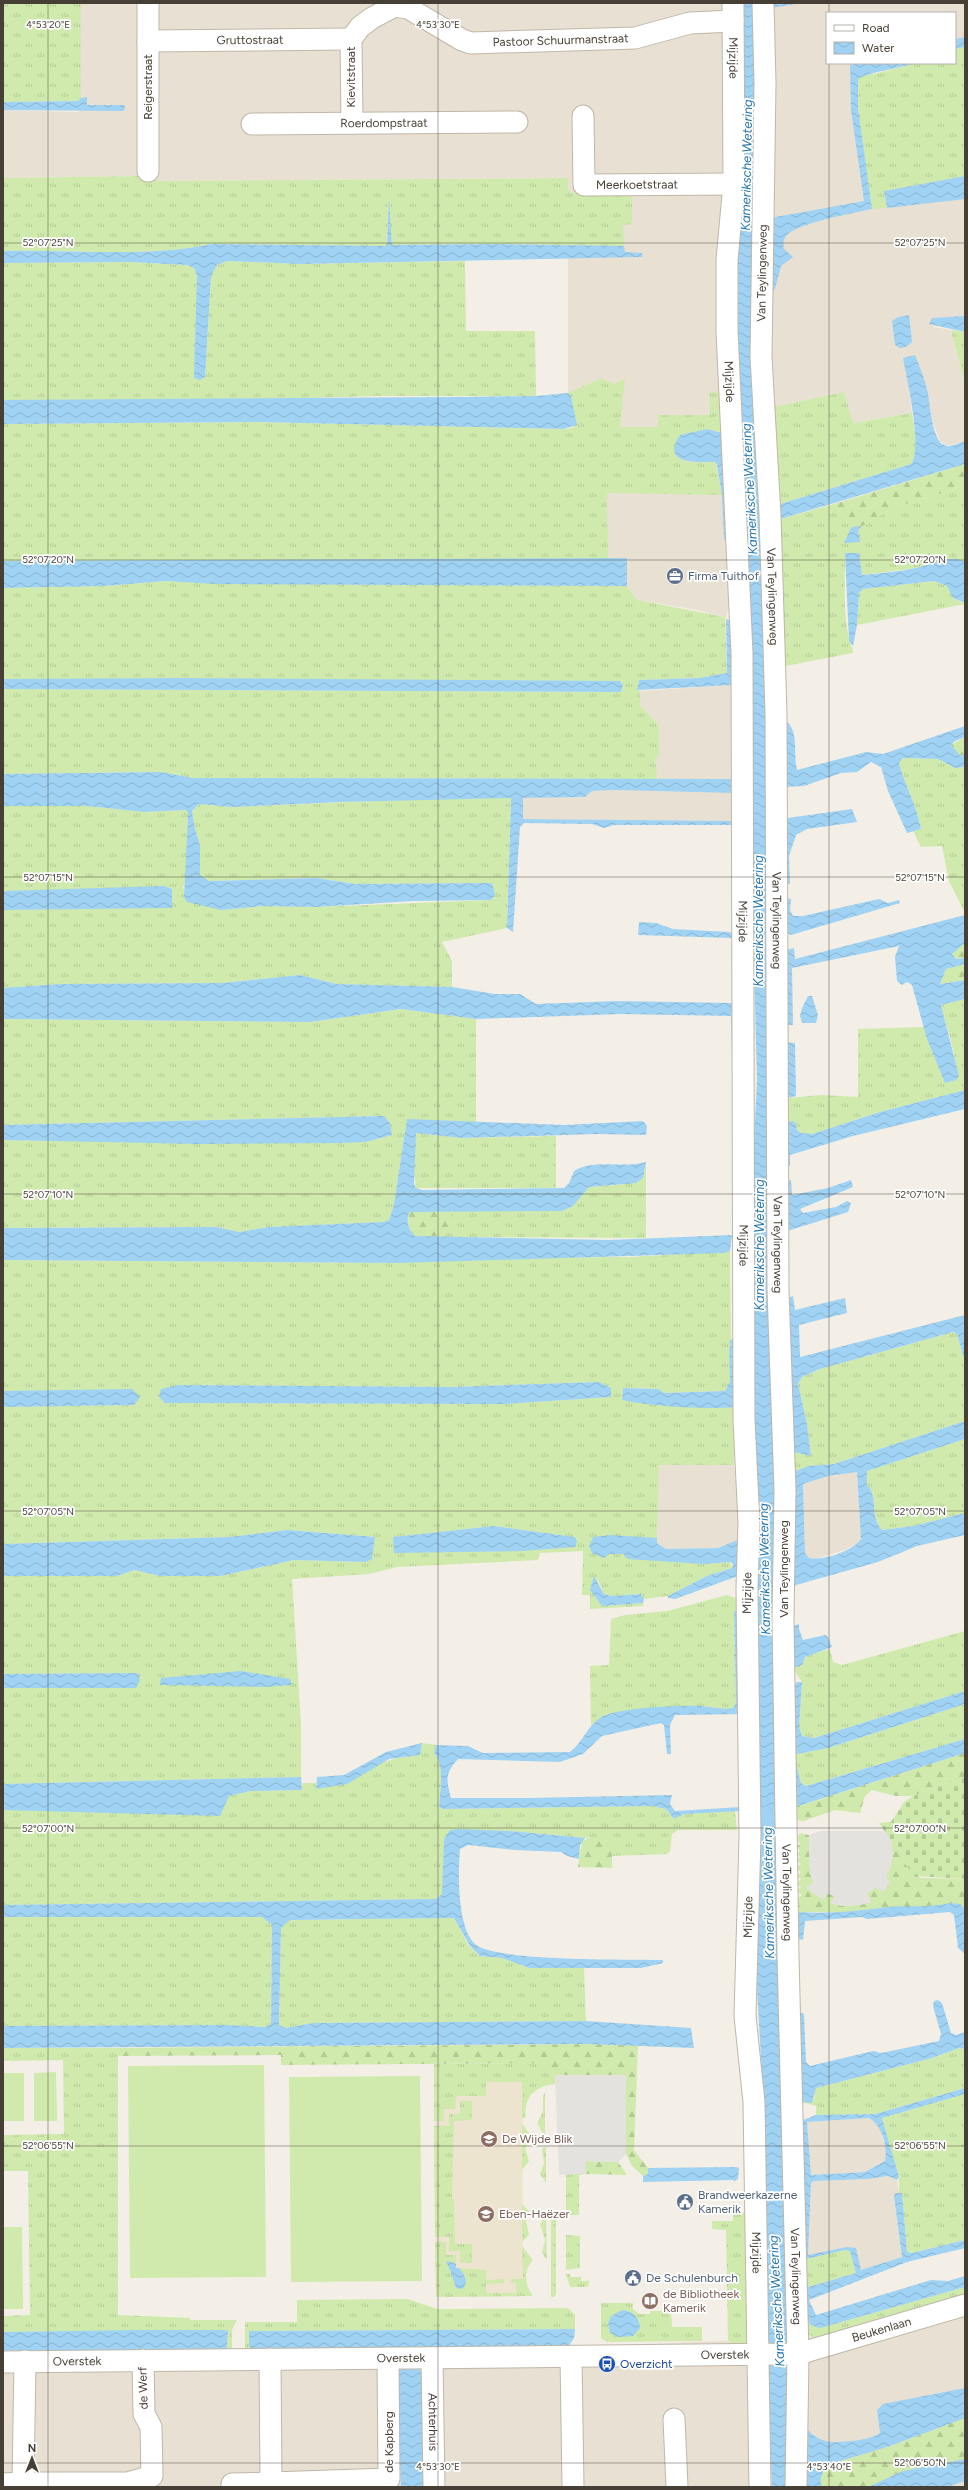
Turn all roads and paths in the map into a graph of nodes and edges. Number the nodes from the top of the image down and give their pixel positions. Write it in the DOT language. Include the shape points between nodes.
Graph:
graph roads {
  1 [pos="148,3"];
  2 [pos="395,6"];
  3 [pos="763,9"];
  4 [pos="733,12"];
  5 [pos="351,39"];
  6 [pos="148,41"];
  7 [pos="582,116"];
  8 [pos="517,122"];
  9 [pos="352,123"];
  10 [pos="252,124"];
  11 [pos="148,171"];
  12 [pos="734,184"];
  13 [pos="965,2305"];
  14 [pos="761,2354"];
  15 [pos="795,2354"];
  16 [pos="571,2357"];
  17 [pos="388,2358"];
  18 [pos="432,2358"];
  19 [pos="270,2359"];
  20 [pos="143,2360"];
  21 [pos="25,2361"];
  22 [pos="3,2362"];
  23 [pos="674,2419"];
  24 [pos="13,2483"];
  25 [pos="271,2483"];
  26 [pos="232,2487"];
  27 [pos="434,2487"];
  28 [pos="573,2487"];
  29 [pos="677,2487"];
  30 [pos="760,2487"];
  31 [pos="796,2487"];
  1 -- 6 [label="street, Reigerstraat"];
  2 -- 4 [label="street, Pastoor Schuurmanstraat" via="408,8 471,43 635,38"];
  2 -- 5 [label="street, Kievitstraat" via="360,27"];
  3 -- 15 [label="street, Van Teylingenweg" via="765,83 761,357 770,515 770,585 776,713 779,1373 784,1490 783,1619"];
  4 -- 12 [label="street, Mijzijde"];
  5 -- 6 [label="street, Gruttostraat"];
  5 -- 9 [label="street, Kievitstraat"];
  6 -- 11 [label="street, Reigerstraat"];
  7 -- 12 [label="street, Meerkoetstraat" via="584,185"];
  8 -- 9 [label="street, Roerdompstraat"];
  9 -- 10 [label="street, Roerdompstraat"];
  12 -- 14 [label="street, Mijzijde" via="727,260 727,330 742,653 744,1412 749,1523 747,1588 750,1837 745,2016 754,2102"];
  13 -- 15 [label="street, Beukenlaan"];
  14 -- 15 [label="street, Overstek"];
  14 -- 16 [label="street, Overstek"];
  14 -- 30 [label="street, Mijzijde"];
  15 -- 31 [label="street, Van Teylingenweg"];
  16 -- 18 [label="street, Overstek"];
  16 -- 28 [label="street"];
  17 -- 18 [label="street, Overstek"];
  17 -- 19 [label="street, Overstek"];
  17 -- 25 [label="street, de Kapberg" via="389,2479"];
  18 -- 27 [label="street, Achterhuis"];
  19 -- 20 [label="street, Overstek"];
  19 -- 25 [label="street"];
  20 -- 21 [label="street, Overstek"];
  20 -- 24 [label="street, de Werf" via="144,2414 151,2427 152,2476 127,2483"];
  21 -- 22 [label="street, Overstek"];
  21 -- 24 [label="street, de Werf"];
  23 -- 29 [label="street"];
  25 -- 26 [label="street, de Kapberg" via="232,2484"];
}
